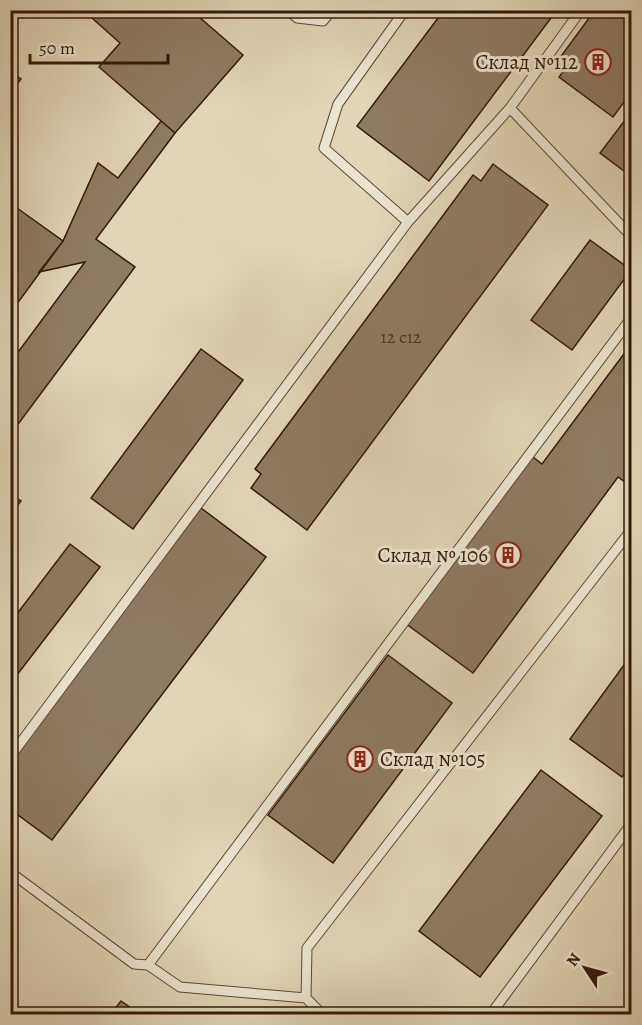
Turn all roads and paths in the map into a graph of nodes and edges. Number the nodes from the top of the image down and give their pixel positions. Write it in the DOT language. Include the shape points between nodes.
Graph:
graph roads {
  1 [pos="288,10"];
  2 [pos="332,10"];
  3 [pos="405,10"];
  4 [pos="581,10"];
  5 [pos="510,108"];
  6 [pos="408,222"];
  7 [pos="632,237"];
  8 [pos="632,316"];
  9 [pos="632,529"];
  10 [pos="10,757"];
  11 [pos="632,823"];
  12 [pos="10,872"];
  13 [pos="148,965"];
  14 [pos="306,998"];
  15 [pos="322,1014"];
  16 [pos="491,1014"];
  1 -- 2 [label="lane" via="297,18 323,21"];
  3 -- 6 [label="lane" via="338,104 324,148"];
  4 -- 5 [label="lane"];
  5 -- 6 [label="lane"];
  5 -- 7 [label="lane"];
  6 -- 10 [label="lane"];
  8 -- 13 [label="lane"];
  9 -- 14 [label="lane" via="307,948"];
  11 -- 16 [label="lane"];
  12 -- 13 [label="lane" via="134,964"];
  13 -- 14 [label="lane" via="180,987"];
  14 -- 15 [label="lane"];
}
